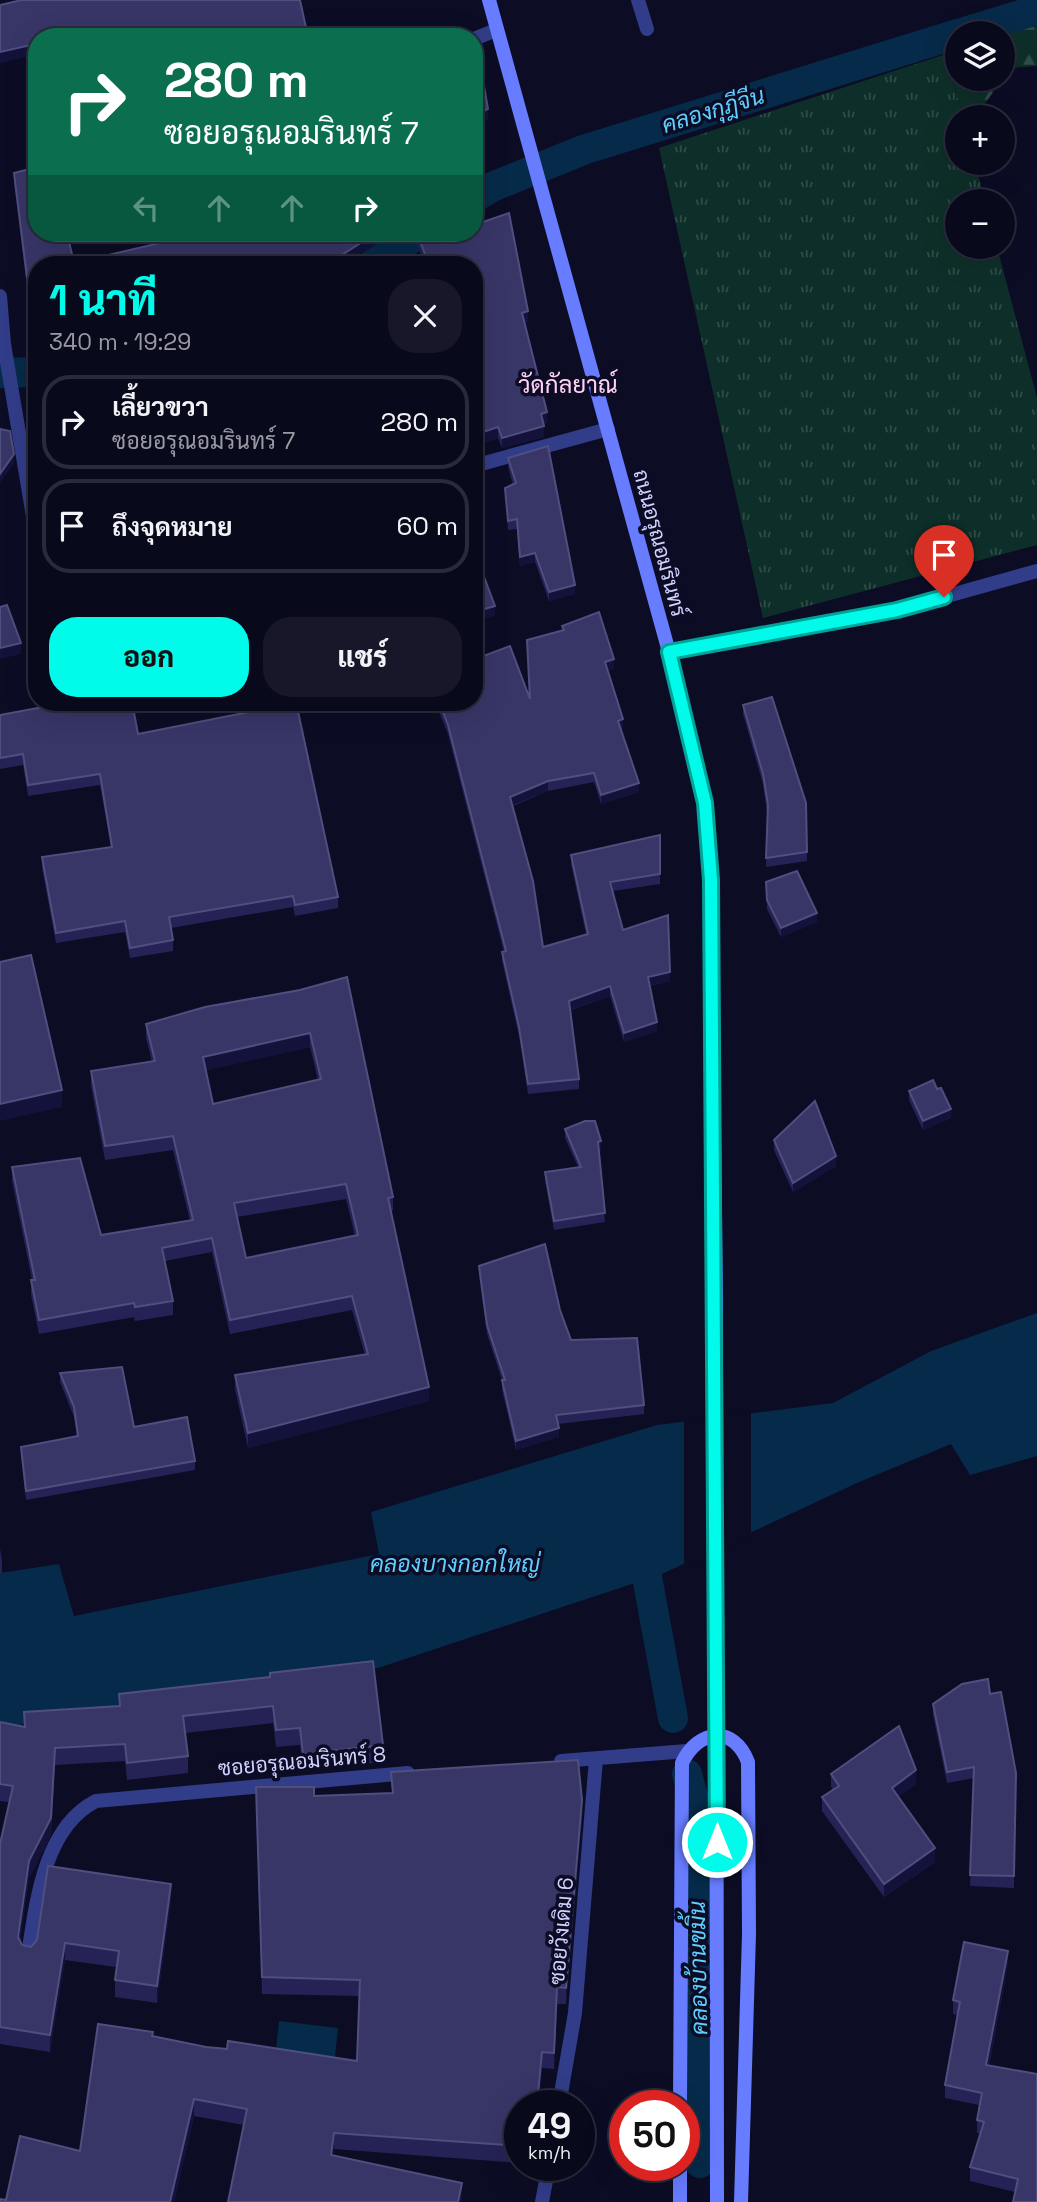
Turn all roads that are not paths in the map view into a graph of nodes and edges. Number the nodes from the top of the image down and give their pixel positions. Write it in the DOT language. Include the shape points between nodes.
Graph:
graph roads {
  1 [pos="489,0"];
  2 [pos="638,0"];
  3 [pos="646,29"];
  4 [pos="496,30"];
  5 [pos="483,35"];
  6 [pos="0,296"];
  7 [pos="608,429"];
  8 [pos="483,464"];
  9 [pos="28,485"];
  10 [pos="1037,572"];
  11 [pos="669,652"];
  12 [pos="687,1751"];
  13 [pos="596,1759"];
  14 [pos="542,1763"];
  15 [pos="420,1772"];
  16 [pos="28,1955"];
  17 [pos="562,2090"];
  18 [pos="681,2090"];
  19 [pos="546,2181"];
  20 [pos="680,2181"];
  21 [pos="542,2202"];
  22 [pos="680,2202"];
  23 [pos="717,2202"];
  24 [pos="741,2202"];
  1 -- 4 [label="main road, ถนนอรุณอมรินทร์"];
  2 -- 3 [label="street"];
  4 -- 5 [label="street"];
  4 -- 7 [label="main road, ถนนอรุณอมรินทร์"];
  6 -- 9 [label="street"];
  7 -- 8 [label="street"];
  7 -- 11 [label="main road, ถนนอรุณอมรินทร์"];
  10 -- 11 [label="street" via="897,610"];
  11 -- 23 [label="main road, ถนนอรุณอมรินทร์, bridge" via="705,803 711,880"];
  12 -- 13 [label="street"];
  12 -- 18 [label="main road" via="680,1785"];
  12 -- 24 [label="main road" via="714,1735 731,1738 743,1747 748,1762 749,1934"];
  13 -- 14 [label="street"];
  13 -- 17 [label="street, ซอยวังเดิม 6" via="575,2013"];
  15 -- 16 [label="street, ซอยอรุณอมรินทร์ 8" via="96,1801 71,1818 39,1879"];
  19 -- 21 [label="street"];
  20 -- 22 [label="main road"];
}
